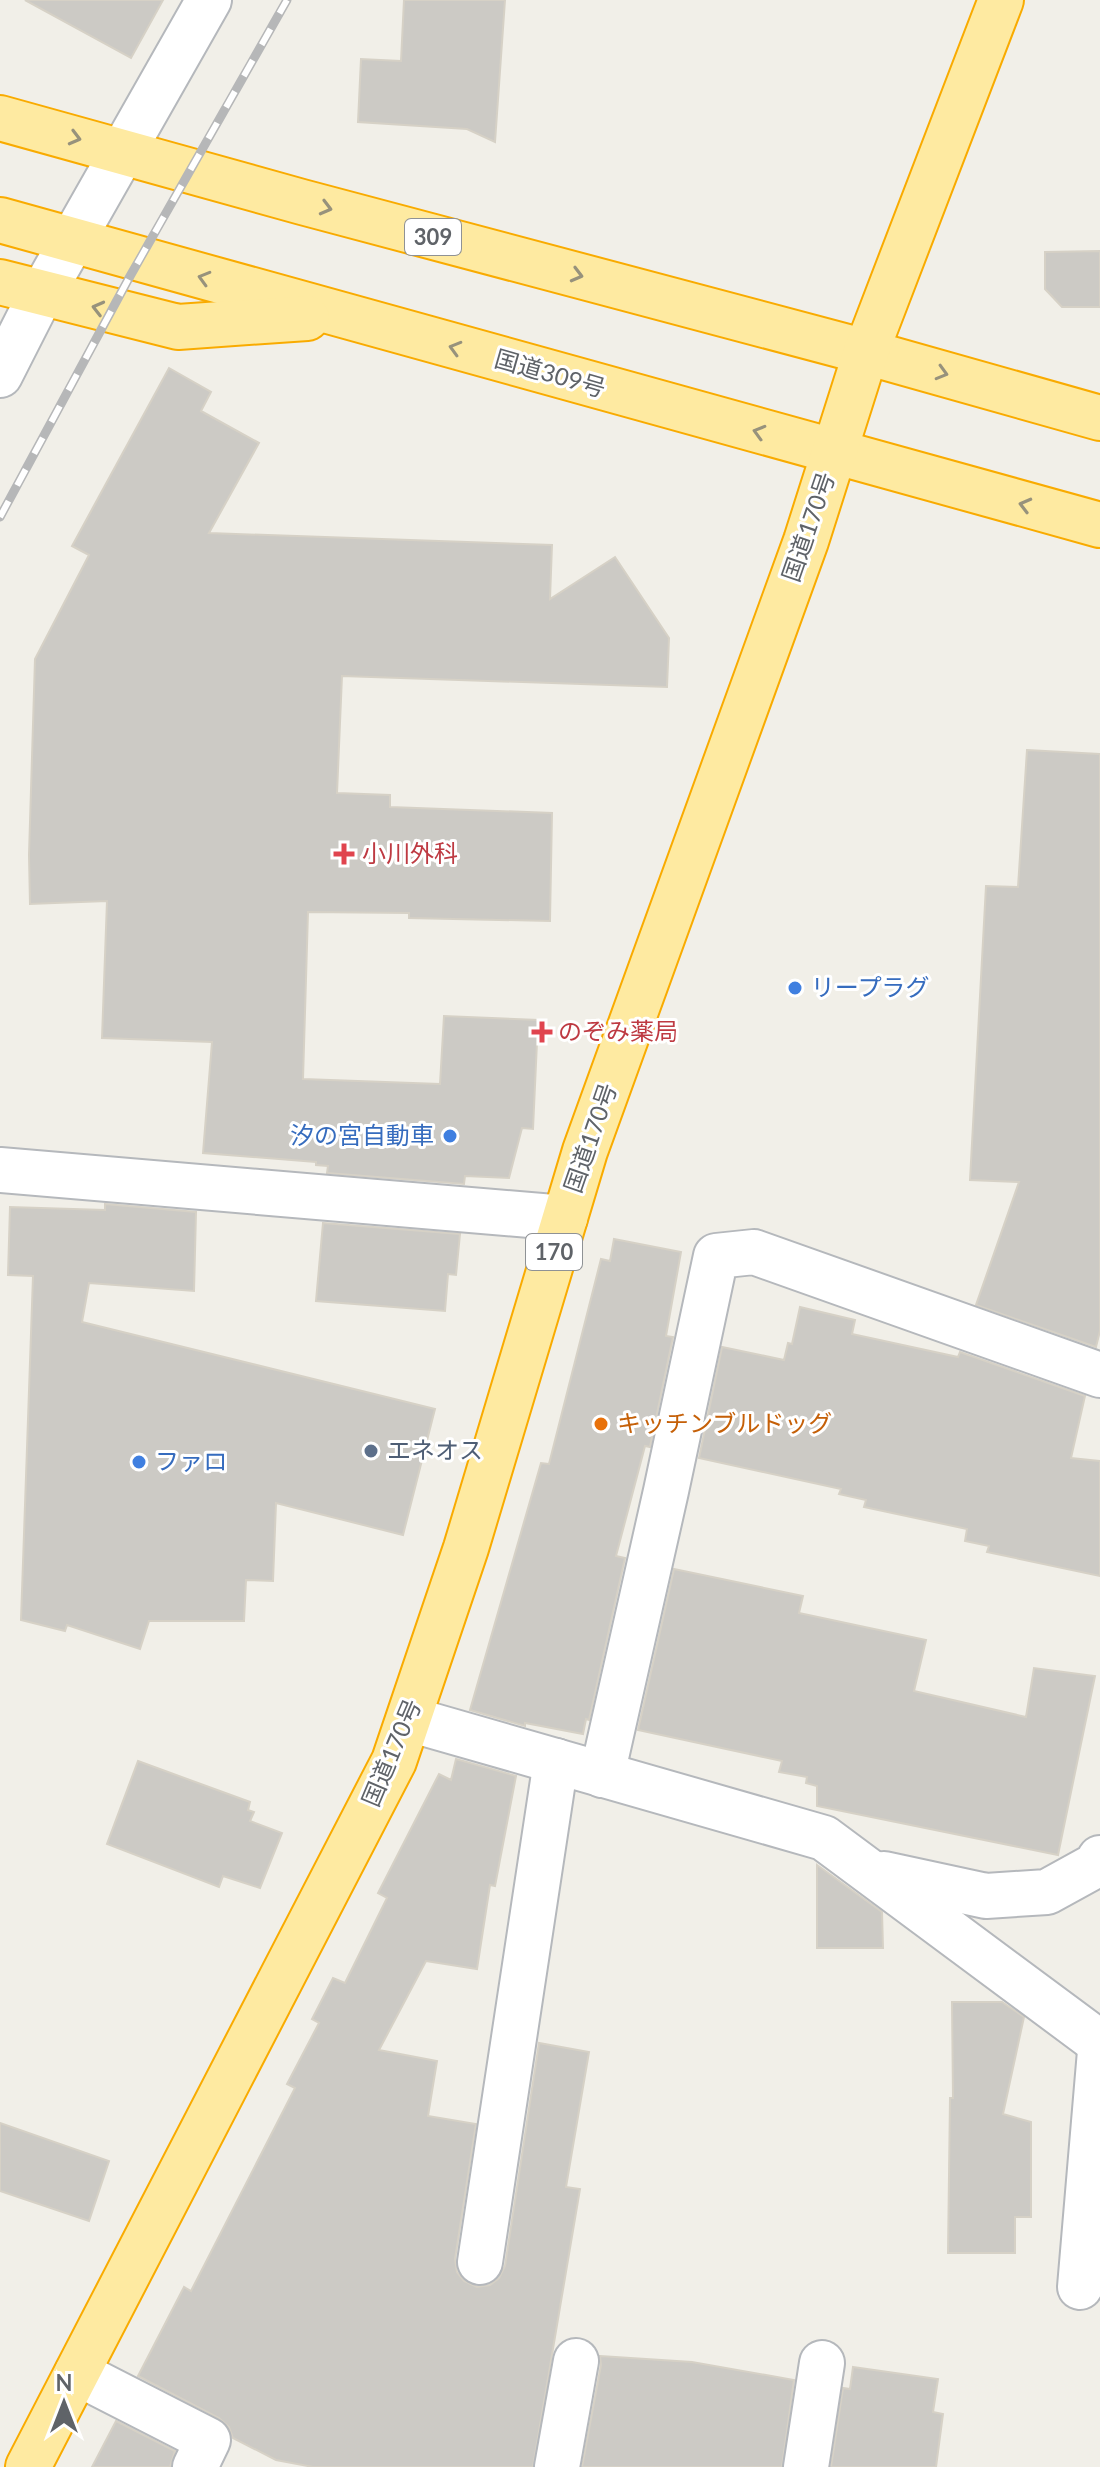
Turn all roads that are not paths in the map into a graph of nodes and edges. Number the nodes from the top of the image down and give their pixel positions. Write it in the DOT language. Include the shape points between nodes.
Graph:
graph roads {
  1 [pos="209,0"];
  2 [pos="1001,0"];
  3 [pos="0,118"];
  4 [pos="123,151"];
  5 [pos="0,220"];
  6 [pos="73,241"];
  7 [pos="0,282"];
  8 [pos="42,294"];
  9 [pos="342,316"];
  10 [pos="866,352"];
  11 [pos="0,375"];
  12 [pos="1100,418"];
  13 [pos="834,453"];
  14 [pos="1100,525"];
  15 [pos="0,1170"];
  16 [pos="565,1218"];
  17 [pos="1100,1375"];
  18 [pos="409,1719"];
  19 [pos="556,1761"];
  20 [pos="602,1775"];
  21 [pos="1100,1858"];
  22 [pos="869,1871"];
  23 [pos="1100,2043"];
  24 [pos="1100,2051"];
  25 [pos="480,2262"];
  26 [pos="1080,2287"];
  27 [pos="576,2361"];
  28 [pos="822,2363"];
  29 [pos="77,2373"];
  30 [pos="28,2467"];
  31 [pos="195,2467"];
  32 [pos="557,2467"];
  33 [pos="806,2467"];
  1 -- 4 [label="street"];
  2 -- 10 [label="highway, 国道170号 / 170"];
  3 -- 4 [label="highway, 309, one-way"];
  4 -- 6 [label="street"];
  4 -- 10 [label="highway, 309, one-way"];
  5 -- 6 [label="highway, 国道309号"];
  6 -- 8 [label="street"];
  9 -- 6 [label="highway, 国道309号, one-way"];
  7 -- 8 [label="highway"];
  9 -- 8 [label="highway, one-way" via="178,327"];
  8 -- 11 [label="street"];
  13 -- 9 [label="highway, 国道309号, one-way"];
  10 -- 12 [label="highway, 309, one-way"];
  10 -- 13 [label="highway, 国道170号 / 170"];
  14 -- 13 [label="highway, 国道309号, one-way"];
  13 -- 16 [label="highway, 国道170号 / 170"];
  15 -- 16 [label="street"];
  16 -- 18 [label="highway, 国道170号 / 170"];
  17 -- 20 [label="street" via="754,1252 716,1256"];
  18 -- 19 [label="street"];
  18 -- 29 [label="highway, 国道170号 / 170" via="394,1761"];
  19 -- 20 [label="street"];
  19 -- 25 [label="street"];
  20 -- 22 [label="street" via="824,1838"];
  21 -- 22 [label="street" via="1047,1892 986,1896"];
  22 -- 23 [label="street"];
  24 -- 26 [label="street"];
  27 -- 32 [label="street"];
  28 -- 33 [label="street"];
  29 -- 30 [label="highway, 国道170号 / 170"];
  29 -- 31 [label="street" via="208,2440"];
}
